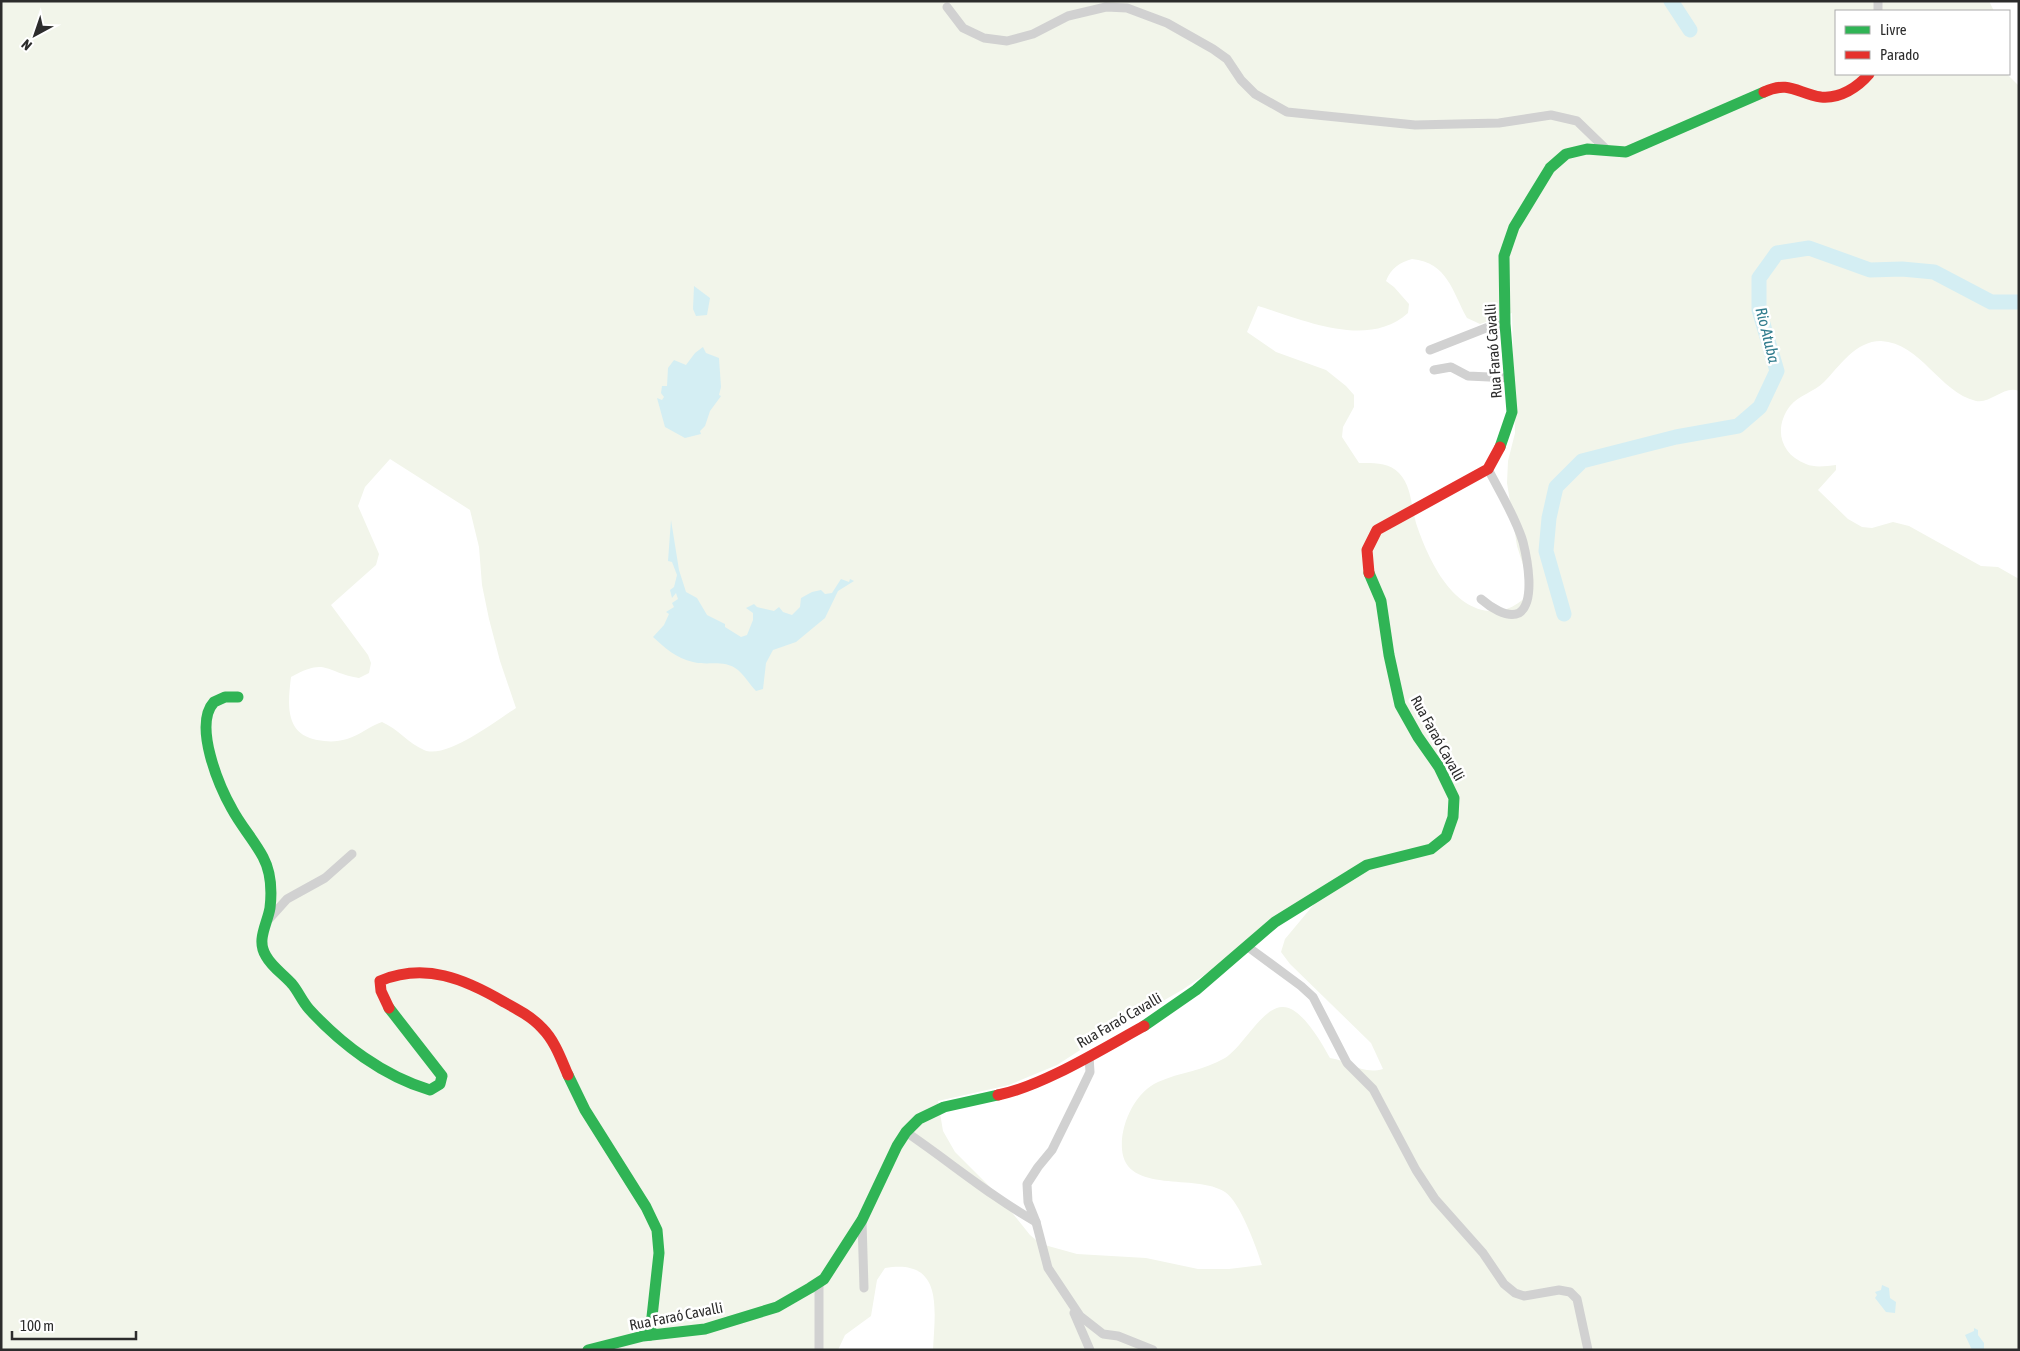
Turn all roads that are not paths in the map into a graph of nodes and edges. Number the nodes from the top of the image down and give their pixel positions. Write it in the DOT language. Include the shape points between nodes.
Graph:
graph roads {
  1 [pos="947,7"];
  2 [pos="1868,75"];
  3 [pos="1608,150"];
  4 [pos="1505,324"];
  5 [pos="1430,350"];
  6 [pos="1434,370"];
  7 [pos="1510,378"];
  8 [pos="1488,470"];
  9 [pos="1481,599"];
  10 [pos="238,697"];
  11 [pos="352,854"];
  12 [pos="267,922"];
  13 [pos="1248,947"];
  14 [pos="1089,1056"];
  15 [pos="906,1132"];
  16 [pos="862,1220"];
  17 [pos="1036,1222"];
  18 [pos="819,1283"];
  19 [pos="864,1288"];
  20 [pos="1068,1298"];
  21 [pos="650,1335"];
  22 [pos="588,1350"];
  23 [pos="819,1350"];
  24 [pos="1090,1350"];
  25 [pos="1153,1350"];
  26 [pos="1588,1350"];
  1 -- 3 [label="street" via="963,28 984,38 1007,42 1033,34 1068,16 1106,7 1127,8 1167,23 1213,49 1227,59 1254,94 1286,112 1415,125 1498,123 1551,115 1577,121"];
  2 -- 3 [label="street, Rua Faraó Cavalli" via="1858,86 1835,96 1821,97 1781,86 1641,147 1626,152"];
  3 -- 4 [label="street, Rua Faraó Cavalli" via="1587,149 1566,154 1550,168 1529,200 1514,226 1504,256"];
  4 -- 5 [label="street"];
  4 -- 7 [label="street, Rua Faraó Cavalli"];
  6 -- 7 [label="street" via="1451,368 1468,376"];
  7 -- 8 [label="street, Rua Faraó Cavalli" via="1512,412 1504,440"];
  8 -- 9 [label="street" via="1523,541 1528,595 1523,608 1512,615 1489,606"];
  8 -- 13 [label="street, Rua Faraó Cavalli" via="1377,530 1367,550 1368,570 1381,600 1388,654 1400,705 1439,767 1454,798 1453,817 1446,837 1431,849 1367,865 1275,922"];
  10 -- 12 [label="street" via="226,696 209,708 207,732 212,761 222,788 264,861 271,889"];
  11 -- 12 [label="street" via="325,878 287,899"];
  12 -- 21 [label="street" via="261,942 268,958 308,1008 381,1068 415,1087 430,1090 440,1084 442,1076 379,992 380,981 390,976 447,975 521,1011 542,1026 553,1042 577,1097 629,1178 658,1231"];
  13 -- 14 [label="street, Rua Faraó Cavalli" via="1196,990 1145,1025"];
  13 -- 26 [label="street" via="1313,998 1347,1063 1373,1089 1430,1192 1483,1253 1504,1284 1524,1296 1559,1290 1570,1292 1577,1299"];
  14 -- 15 [label="street, Rua Faraó Cavalli" via="1014,1092 944,1107 920,1119"];
  14 -- 17 [label="street" via="1090,1072 1078,1097 1052,1150 1027,1184 1028,1202"];
  15 -- 16 [label="street, Rua Faraó Cavalli"];
  15 -- 17 [label="street" via="1001,1202"];
  16 -- 18 [label="street, Rua Faraó Cavalli" via="833,1267"];
  16 -- 19 [label="street"];
  17 -- 20 [label="street" via="1048,1268"];
  18 -- 21 [label="street, Rua Faraó Cavalli" via="768,1310 705,1329"];
  18 -- 23 [label="street"];
  20 -- 24 [label="street"];
  20 -- 25 [label="street" via="1080,1316 1103,1334 1118,1336"];
  21 -- 22 [label="street, Rua Faraó Cavalli"];
}
